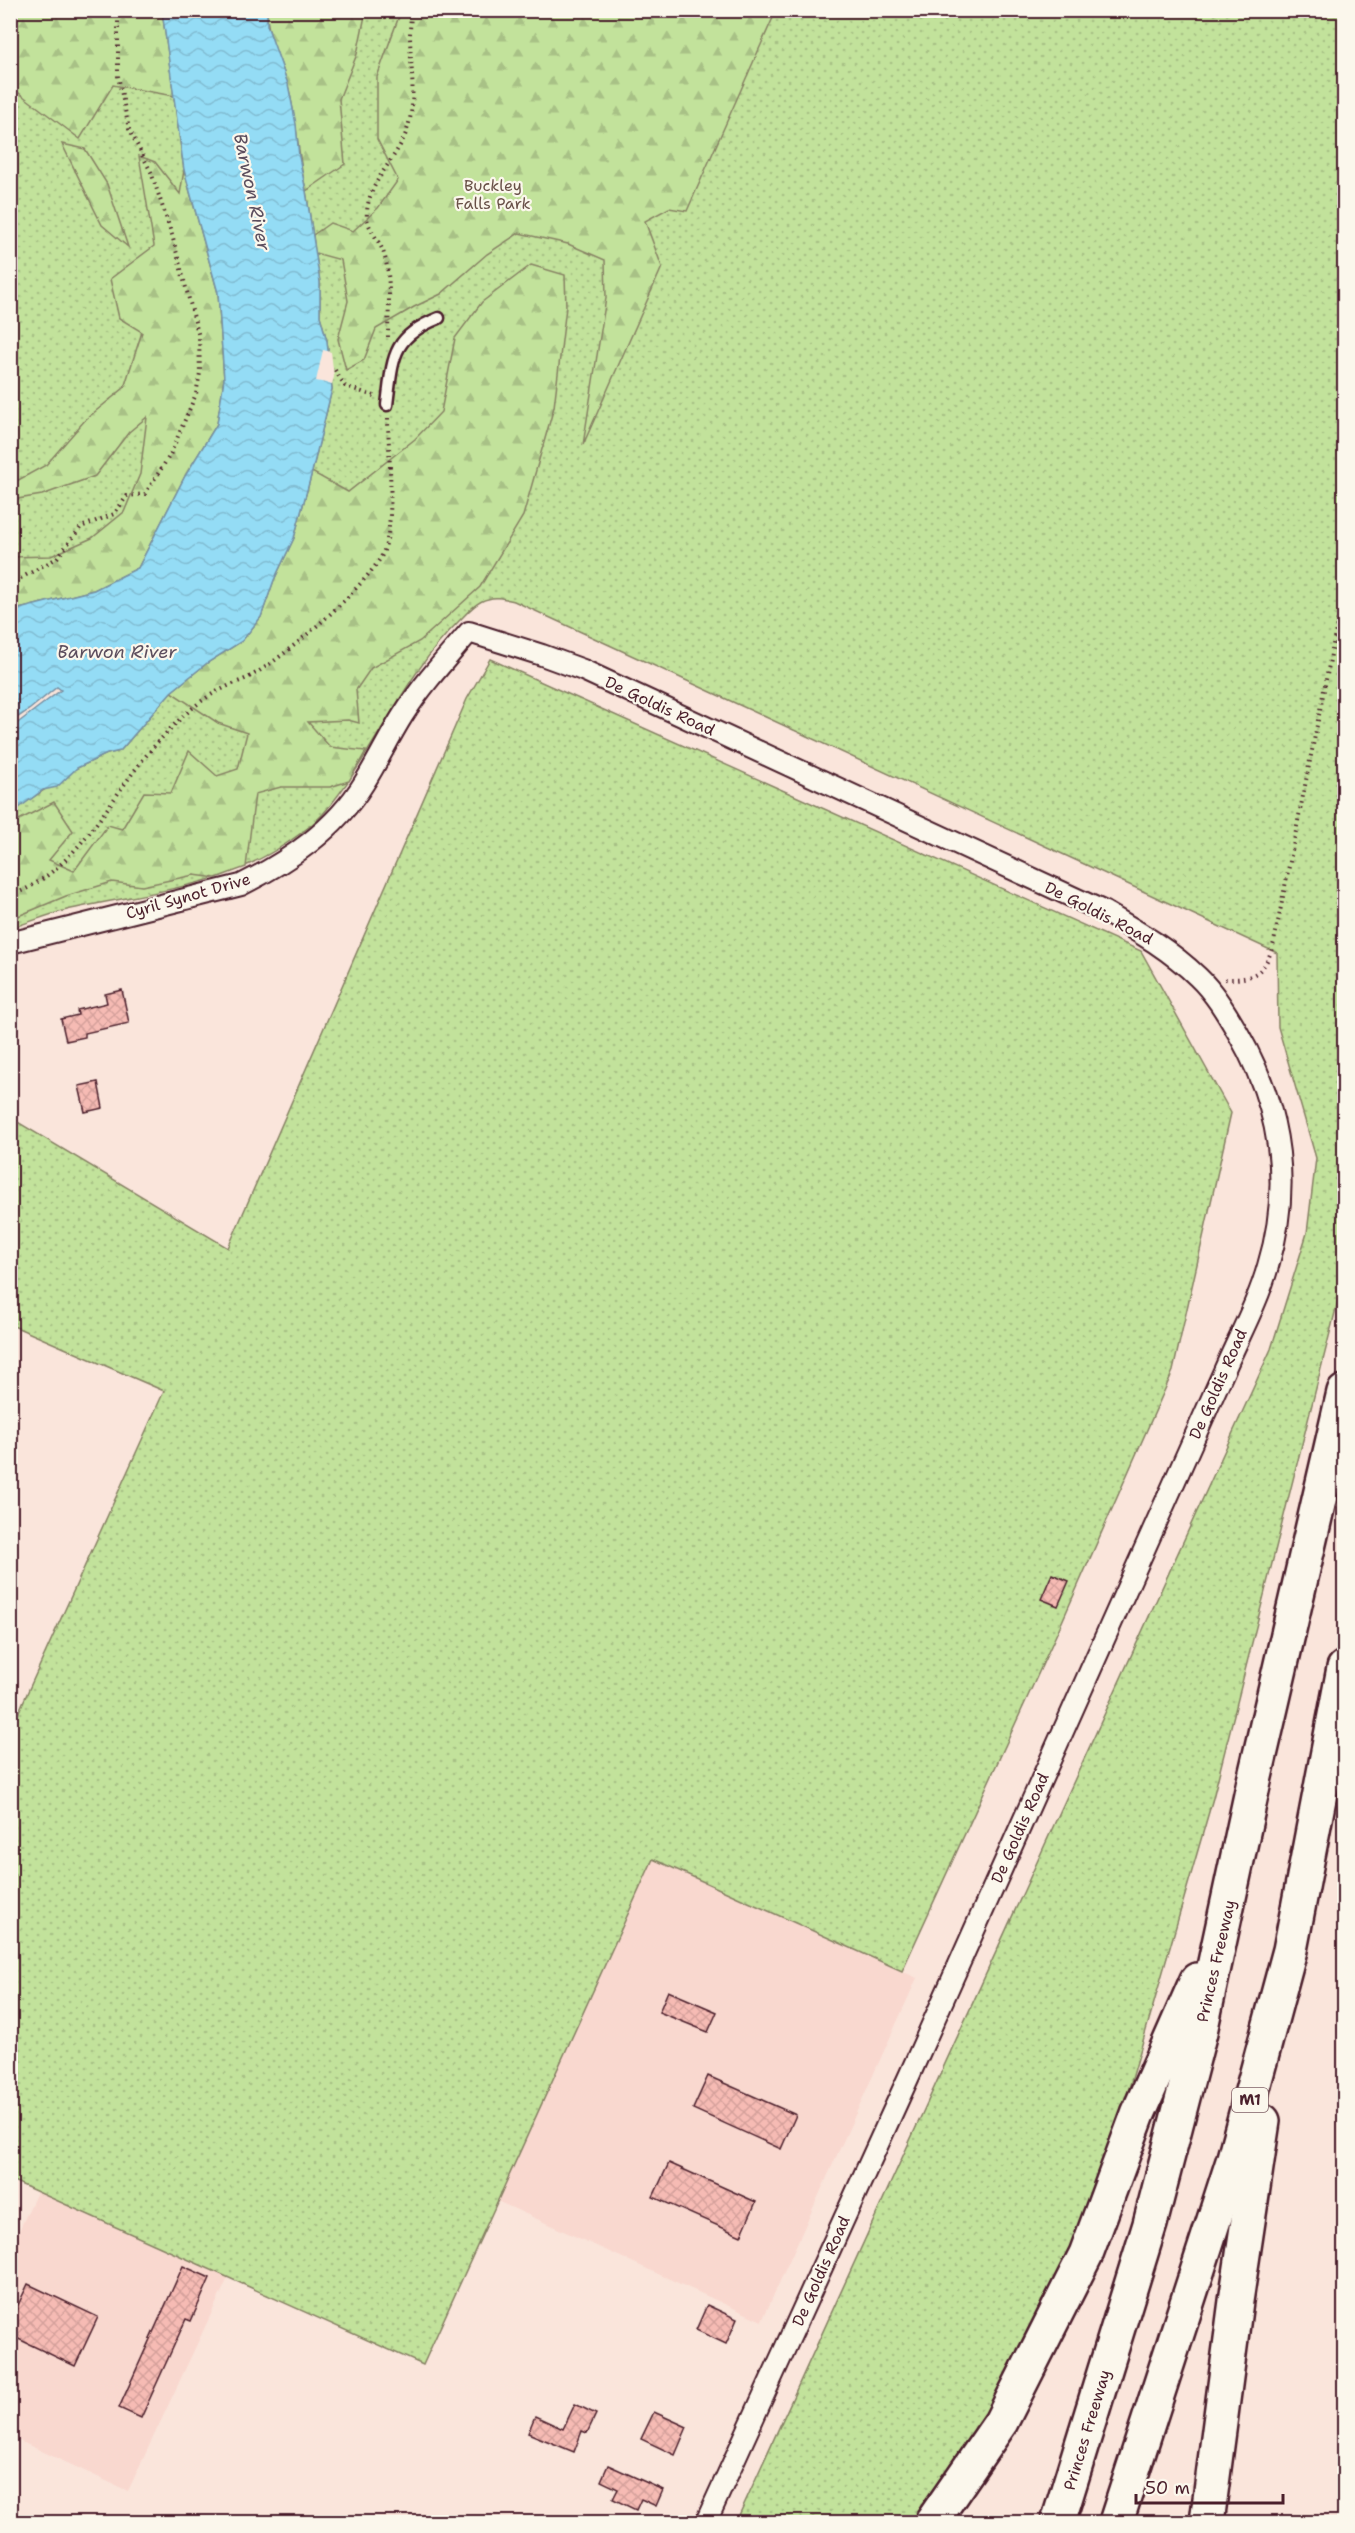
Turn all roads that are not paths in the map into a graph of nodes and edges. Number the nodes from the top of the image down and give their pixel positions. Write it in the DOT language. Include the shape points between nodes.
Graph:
graph roads {
  1 [pos="439,318"];
  2 [pos="387,405"];
  3 [pos="469,632"];
  4 [pos="10,943"];
  5 [pos="1344,1392"];
  6 [pos="1344,1668"];
  7 [pos="1228,1909"];
  8 [pos="1290,1950"];
  9 [pos="706,2523"];
  10 [pos="932,2523"];
  11 [pos="1058,2523"];
  12 [pos="1116,2523"];
  13 [pos="1207,2523"];
  1 -- 2 [label="lane" via="419,326 397,347"];
  3 -- 4 [label="street, Cyril Synot Drive" via="423,686 363,786 336,820 274,868 231,888"];
  3 -- 9 [label="street, De Goldis Road" via="583,670 1105,912 1160,944 1200,979 1253,1060 1270,1103 1279,1153 1281,1205 1268,1266 920,2052"];
  5 -- 7 [label="highway, Princes Freeway" via="1256,1770"];
  6 -- 8 [label="highway, M1"];
  7 -- 10 [label="highway" via="1138,2114 1086,2254 1000,2422"];
  7 -- 11 [label="highway, Princes Freeway" via="1150,2224"];
  8 -- 12 [label="highway, M1" via="1234,2158"];
  8 -- 13 [label="highway" via="1236,2301"];
}
